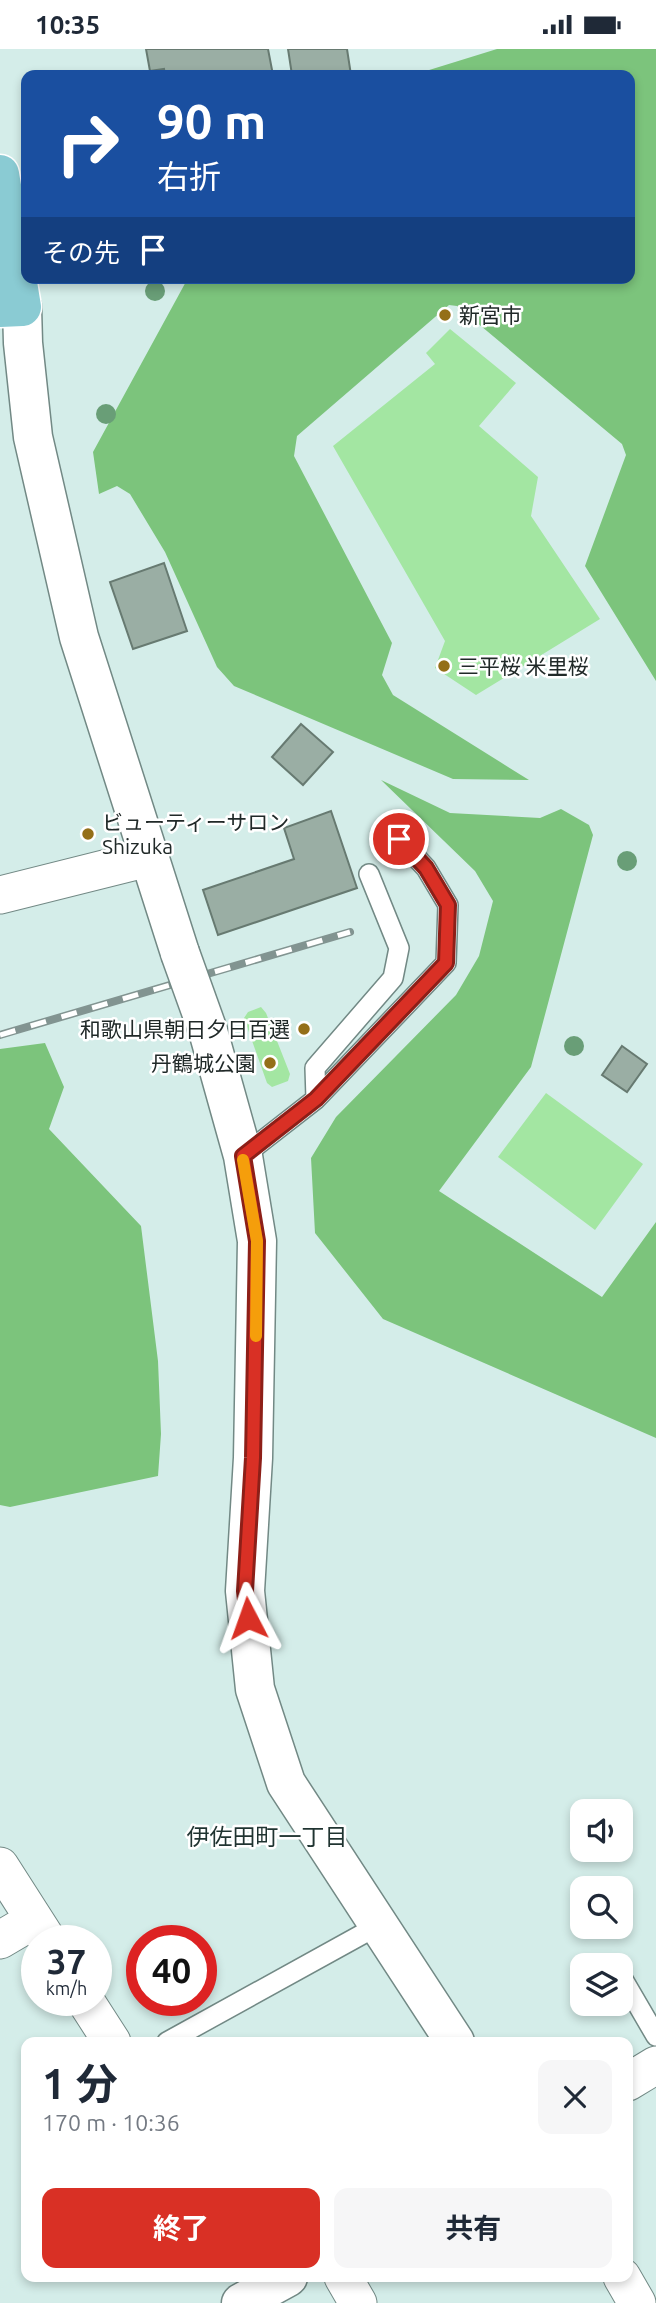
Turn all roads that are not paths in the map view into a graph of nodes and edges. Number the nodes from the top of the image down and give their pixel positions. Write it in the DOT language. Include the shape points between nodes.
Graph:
graph roads {
  1 [pos="0,174"];
  2 [pos="11,307"];
  3 [pos="399,839"];
  4 [pos="148,858"];
  5 [pos="369,874"];
  6 [pos="0,894"];
  7 [pos="316,1099"];
  8 [pos="243,1156"];
  9 [pos="0,1866"];
  10 [pos="38,1925"];
  11 [pos="379,1925"];
  12 [pos="21,1935"];
  13 [pos="0,1940"];
  14 [pos="633,1997"];
  15 [pos="95,2016"];
  16 [pos="656,2036"];
  17 [pos="109,2037"];
  18 [pos="176,2037"];
  19 [pos="452,2037"];
  20 [pos="656,2065"];
  21 [pos="633,2079"];
  22 [pos="346,2282"];
  23 [pos="625,2282"];
  24 [pos="358,2303"];
  25 [pos="637,2303"];
  1 -- 2 [label="main road"];
  2 -- 4 [label="street" via="23,343 36,450 79,637"];
  3 -- 7 [label="lane" via="426,868 448,905 446,963"];
  4 -- 6 [label="street"];
  4 -- 8 [label="street, bridge" via="208,1031"];
  5 -- 7 [label="lane" via="399,948 393,978 315,1068"];
  7 -- 8 [label="lane"];
  8 -- 11 [label="street" via="257,1241 245,1591 255,1689 286,1783"];
  9 -- 10 [label="street"];
  11 -- 18 [label="lane"];
  11 -- 19 [label="street"];
  12 -- 13 [label="street"];
  14 -- 16 [label="lane"];
  15 -- 17 [label="street"];
  20 -- 21 [label="street"];
  22 -- 24 [label="street"];
  23 -- 25 [label="street"];
}
